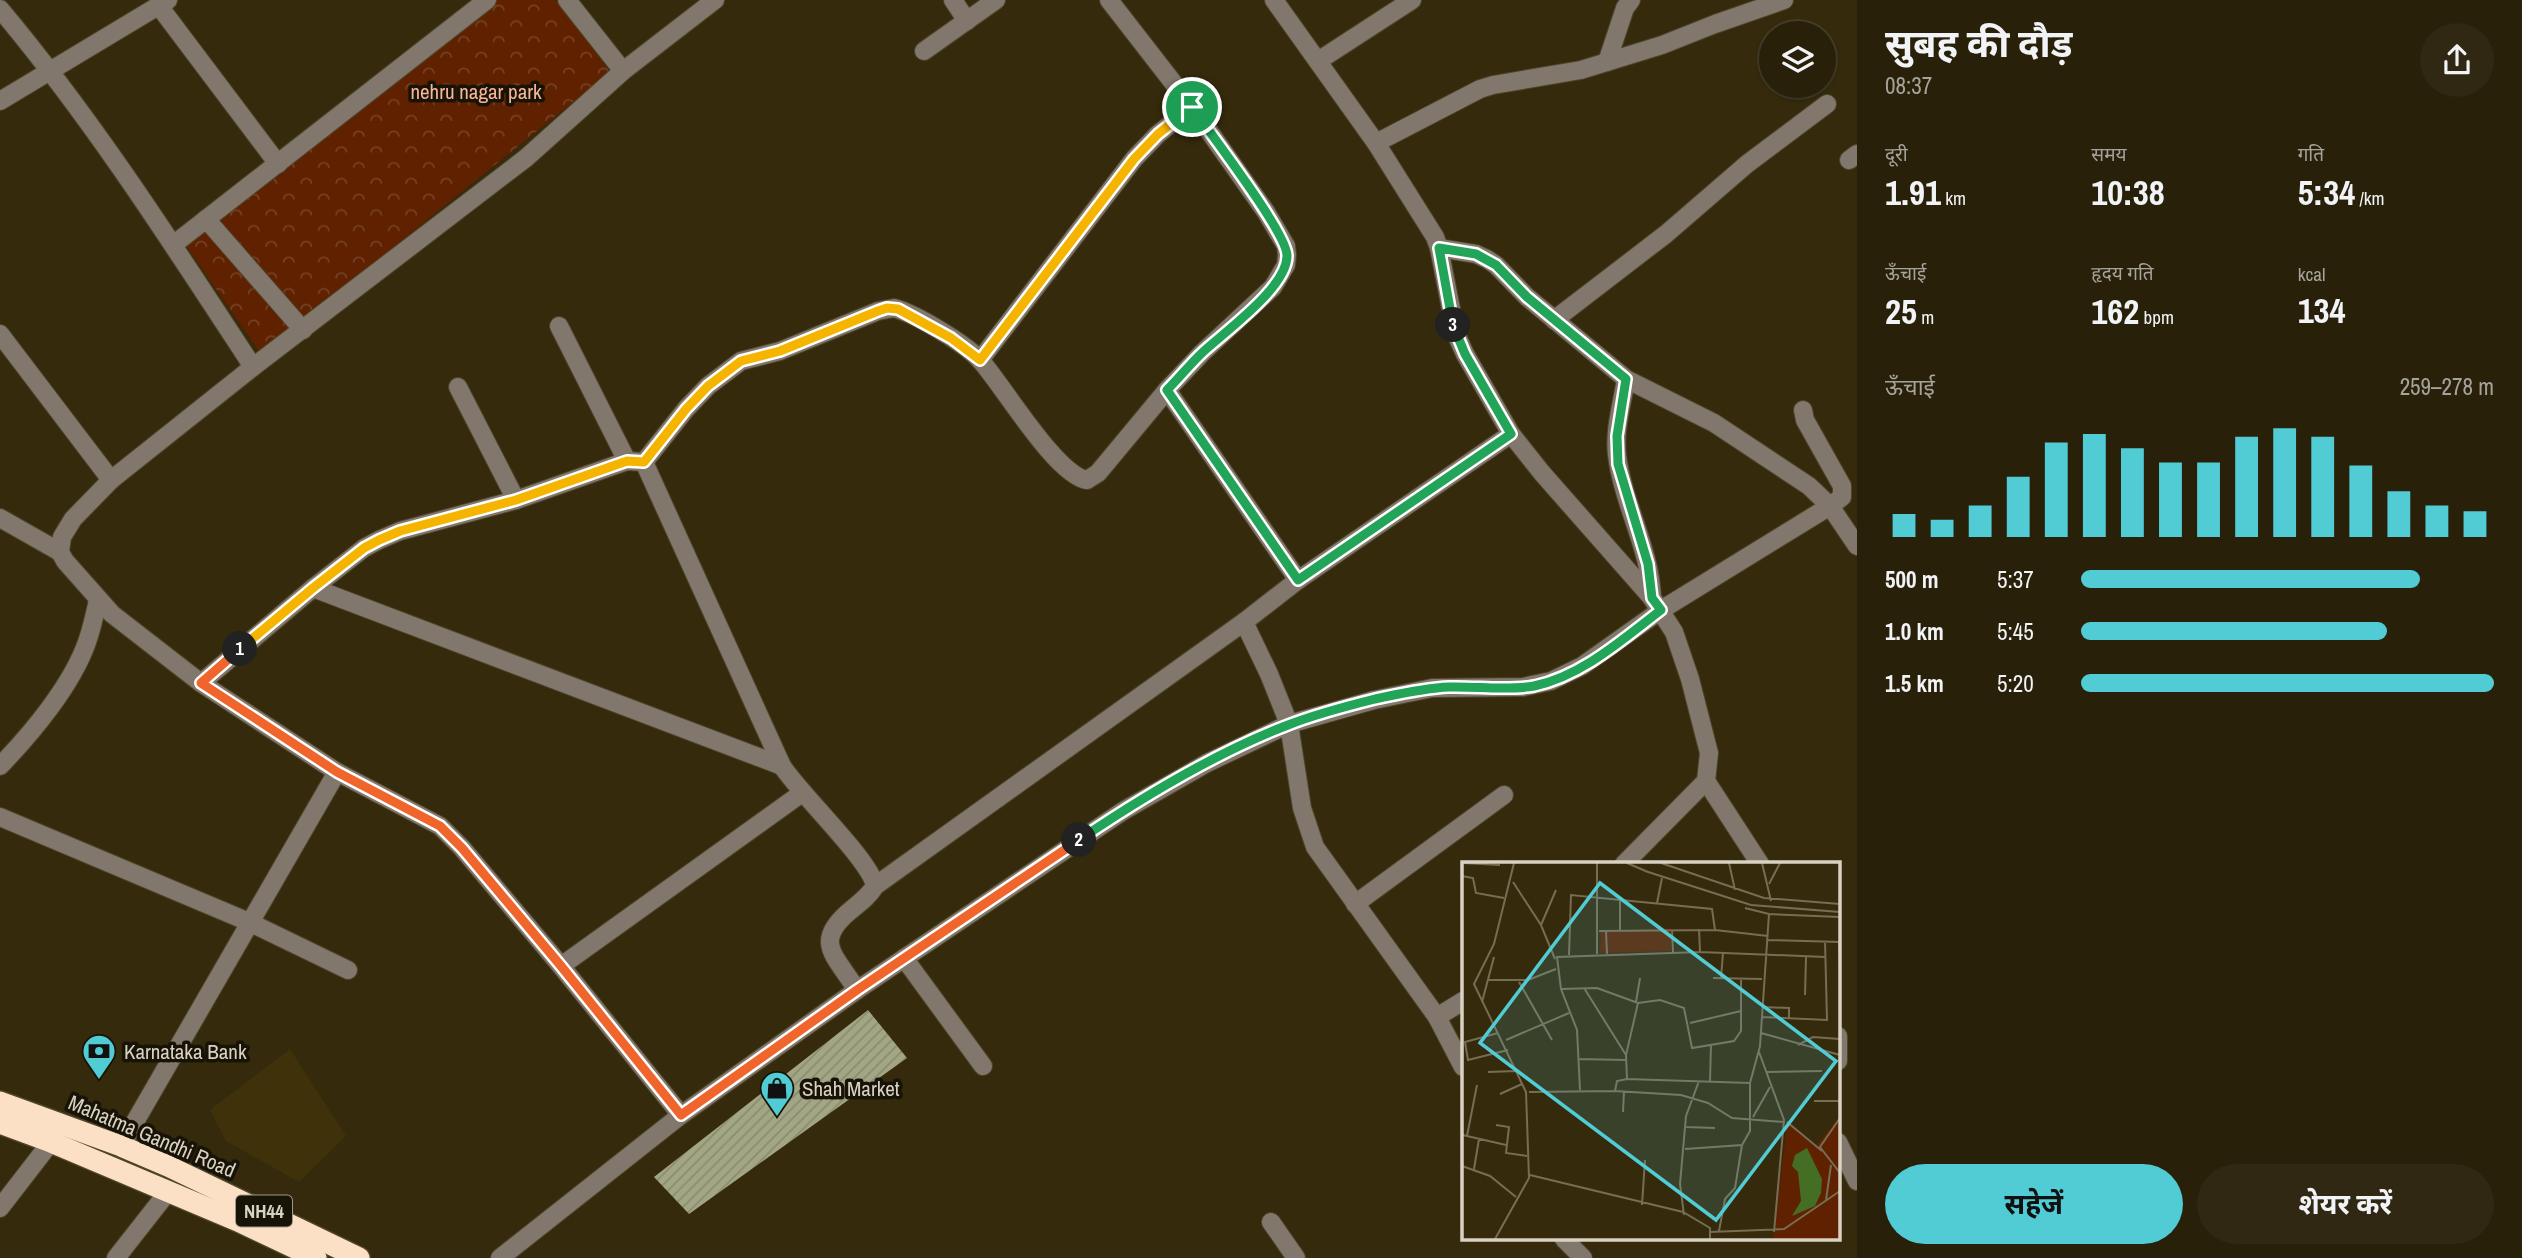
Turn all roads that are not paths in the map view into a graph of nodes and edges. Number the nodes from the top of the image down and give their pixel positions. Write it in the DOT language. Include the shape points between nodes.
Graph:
graph roads {
  1 [pos="487,0"];
  2 [pos="567,0"];
  3 [pos="715,0"];
  4 [pos="953,0"];
  5 [pos="996,0"];
  6 [pos="1109,0"];
  7 [pos="1412,0"];
  8 [pos="1631,0"];
  9 [pos="1784,0"];
  10 [pos="163,3"];
  11 [pos="1283,3"];
  12 [pos="0,9"];
  13 [pos="967,21"];
  14 [pos="924,51"];
  15 [pos="1318,61"];
  16 [pos="1607,62"];
  17 [pos="51,69"];
  18 [pos="623,71"];
  19 [pos="0,101"];
  20 [pos="1827,104"];
  21 [pos="1192,107"];
  22 [pos="1376,143"];
  23 [pos="278,164"];
  24 [pos="206,219"];
  25 [pos="173,245"];
  26 [pos="1439,248"];
  27 [pos="1554,320"];
  28 [pos="559,326"];
  29 [pos="303,330"];
  30 [pos="0,334"];
  31 [pos="980,360"];
  32 [pos="253,367"];
  33 [pos="1626,379"];
  34 [pos="458,387"];
  35 [pos="1167,390"];
  36 [pos="1803,410"];
  37 [pos="1511,434"];
  38 [pos="635,462"];
  39 [pos="111,480"];
  40 [pos="1850,493"];
  41 [pos="516,500"];
  42 [pos="1830,506"];
  43 [pos="0,517"];
  44 [pos="1857,546"];
  45 [pos="60,552"];
  46 [pos="1298,580"];
  47 [pos="313,588"];
  48 [pos="98,600"];
  49 [pos="1657,604"];
  50 [pos="1244,622"];
  51 [pos="201,683"];
  52 [pos="1289,724"];
  53 [pos="0,766"];
  54 [pos="782,766"];
  55 [pos="337,772"];
  56 [pos="1706,781"];
  57 [pos="802,793"];
  58 [pos="1504,795"];
  59 [pos="0,817"];
  60 [pos="1626,862"];
  61 [pos="1758,862"];
  62 [pos="875,886"];
  63 [pos="1355,904"];
  64 [pos="248,922"];
  65 [pos="904,958"];
  66 [pos="561,966"];
  67 [pos="348,970"];
  68 [pos="857,990"];
  69 [pos="1462,1002"];
  70 [pos="1437,1017"];
  71 [pos="1462,1065"];
  72 [pos="983,1066"];
  73 [pos="0,1102"];
  74 [pos="681,1115"];
  75 [pos="0,1123"];
  76 [pos="51,1142"];
  77 [pos="121,1146"];
  78 [pos="1840,1146"];
  79 [pos="1857,1181"];
  80 [pos="167,1193"];
  81 [pos="0,1208"];
  82 [pos="1271,1222"];
  83 [pos="1565,1240"];
  84 [pos="303,1256"];
  85 [pos="116,1258"];
  86 [pos="359,1258"];
  87 [pos="500,1258"];
  88 [pos="1296,1258"];
  89 [pos="1583,1258"];
  1 -- 23 [label="street"];
  2 -- 18 [label="street"];
  3 -- 18 [label="street"];
  4 -- 13 [label="street"];
  5 -- 13 [label="street"];
  6 -- 21 [label="street"];
  7 -- 15 [label="street"];
  8 -- 16 [label="street"];
  9 -- 16 [label="street"];
  10 -- 17 [label="street"];
  10 -- 23 [label="street"];
  11 -- 15 [label="street"];
  12 -- 17 [label="street"];
  13 -- 14 [label="street"];
  15 -- 22 [label="street"];
  16 -- 22 [label="street" via="1480,89"];
  17 -- 19 [label="street"];
  17 -- 25 [label="street"];
  18 -- 29 [label="street" via="526,158"];
  20 -- 27 [label="street"];
  21 -- 31 [label="street" via="1134,159"];
  21 -- 35 [label="street" via="1266,212 1287,255 1273,287"];
  22 -- 26 [label="street"];
  23 -- 24 [label="street"];
  24 -- 25 [label="street"];
  24 -- 29 [label="street"];
  25 -- 32 [label="street"];
  26 -- 27 [label="street" via="1487,259"];
  26 -- 37 [label="street" via="1456,334"];
  27 -- 33 [label="street"];
  28 -- 38 [label="street"];
  29 -- 32 [label="street"];
  30 -- 39 [label="street"];
  31 -- 35 [label="street" via="1049,450 1081,480 1098,473"];
  31 -- 38 [label="street" via="951,338 898,309 887,308 780,351 741,361 708,386"];
  32 -- 39 [label="street"];
  33 -- 42 [label="street" via="1714,422 1817,492"];
  33 -- 49 [label="street" via="1617,452"];
  34 -- 41 [label="street"];
  35 -- 46 [label="street"];
  36 -- 40 [label="street"];
  37 -- 46 [label="street"];
  37 -- 49 [label="street"];
  38 -- 41 [label="street"];
  38 -- 54 [label="street"];
  39 -- 45 [label="street" via="73,519 62,537"];
  40 -- 42 [label="street"];
  41 -- 47 [label="street" via="388,535"];
  42 -- 44 [label="street"];
  42 -- 49 [label="street"];
  43 -- 45 [label="street"];
  45 -- 48 [label="street"];
  46 -- 50 [label="street"];
  47 -- 51 [label="street"];
  47 -- 54 [label="street"];
  48 -- 51 [label="street"];
  48 -- 53 [label="street" via="86,643 68,679"];
  49 -- 52 [label="street" via="1582,666 1551,681 1523,687 1410,692"];
  49 -- 56 [label="street" via="1674,632 1690,678 1709,754"];
  50 -- 52 [label="street"];
  50 -- 62 [label="street"];
  51 -- 55 [label="street"];
  52 -- 63 [label="street" via="1309,835"];
  52 -- 65 [label="street" via="1207,763 1123,811"];
  54 -- 57 [label="street"];
  55 -- 64 [label="street"];
  55 -- 66 [label="street" via="440,826"];
  56 -- 60 [label="street"];
  56 -- 61 [label="street"];
  57 -- 62 [label="street" via="866,866"];
  57 -- 66 [label="street"];
  58 -- 63 [label="street"];
  59 -- 64 [label="street"];
  62 -- 68 [label="street" via="837,921 829,939"];
  63 -- 70 [label="street"];
  64 -- 67 [label="street"];
  64 -- 77 [label="street"];
  65 -- 68 [label="street"];
  65 -- 72 [label="street"];
  66 -- 74 [label="street"];
  68 -- 74 [label="street"];
  69 -- 70 [label="street"];
  70 -- 71 [label="street"];
  73 -- 77 [label="highway, Mahatma Gandhi Road / NH44"];
  74 -- 87 [label="street"];
  75 -- 76 [label="highway, NH44"];
  76 -- 80 [label="highway, NH44"];
  76 -- 81 [label="street"];
  77 -- 86 [label="highway, Mahatma Gandhi Road / NH44"];
  78 -- 79 [label="street"];
  80 -- 84 [label="highway, NH44" via="238,1221"];
  80 -- 85 [label="street"];
  82 -- 88 [label="street"];
  83 -- 89 [label="street"];
}
